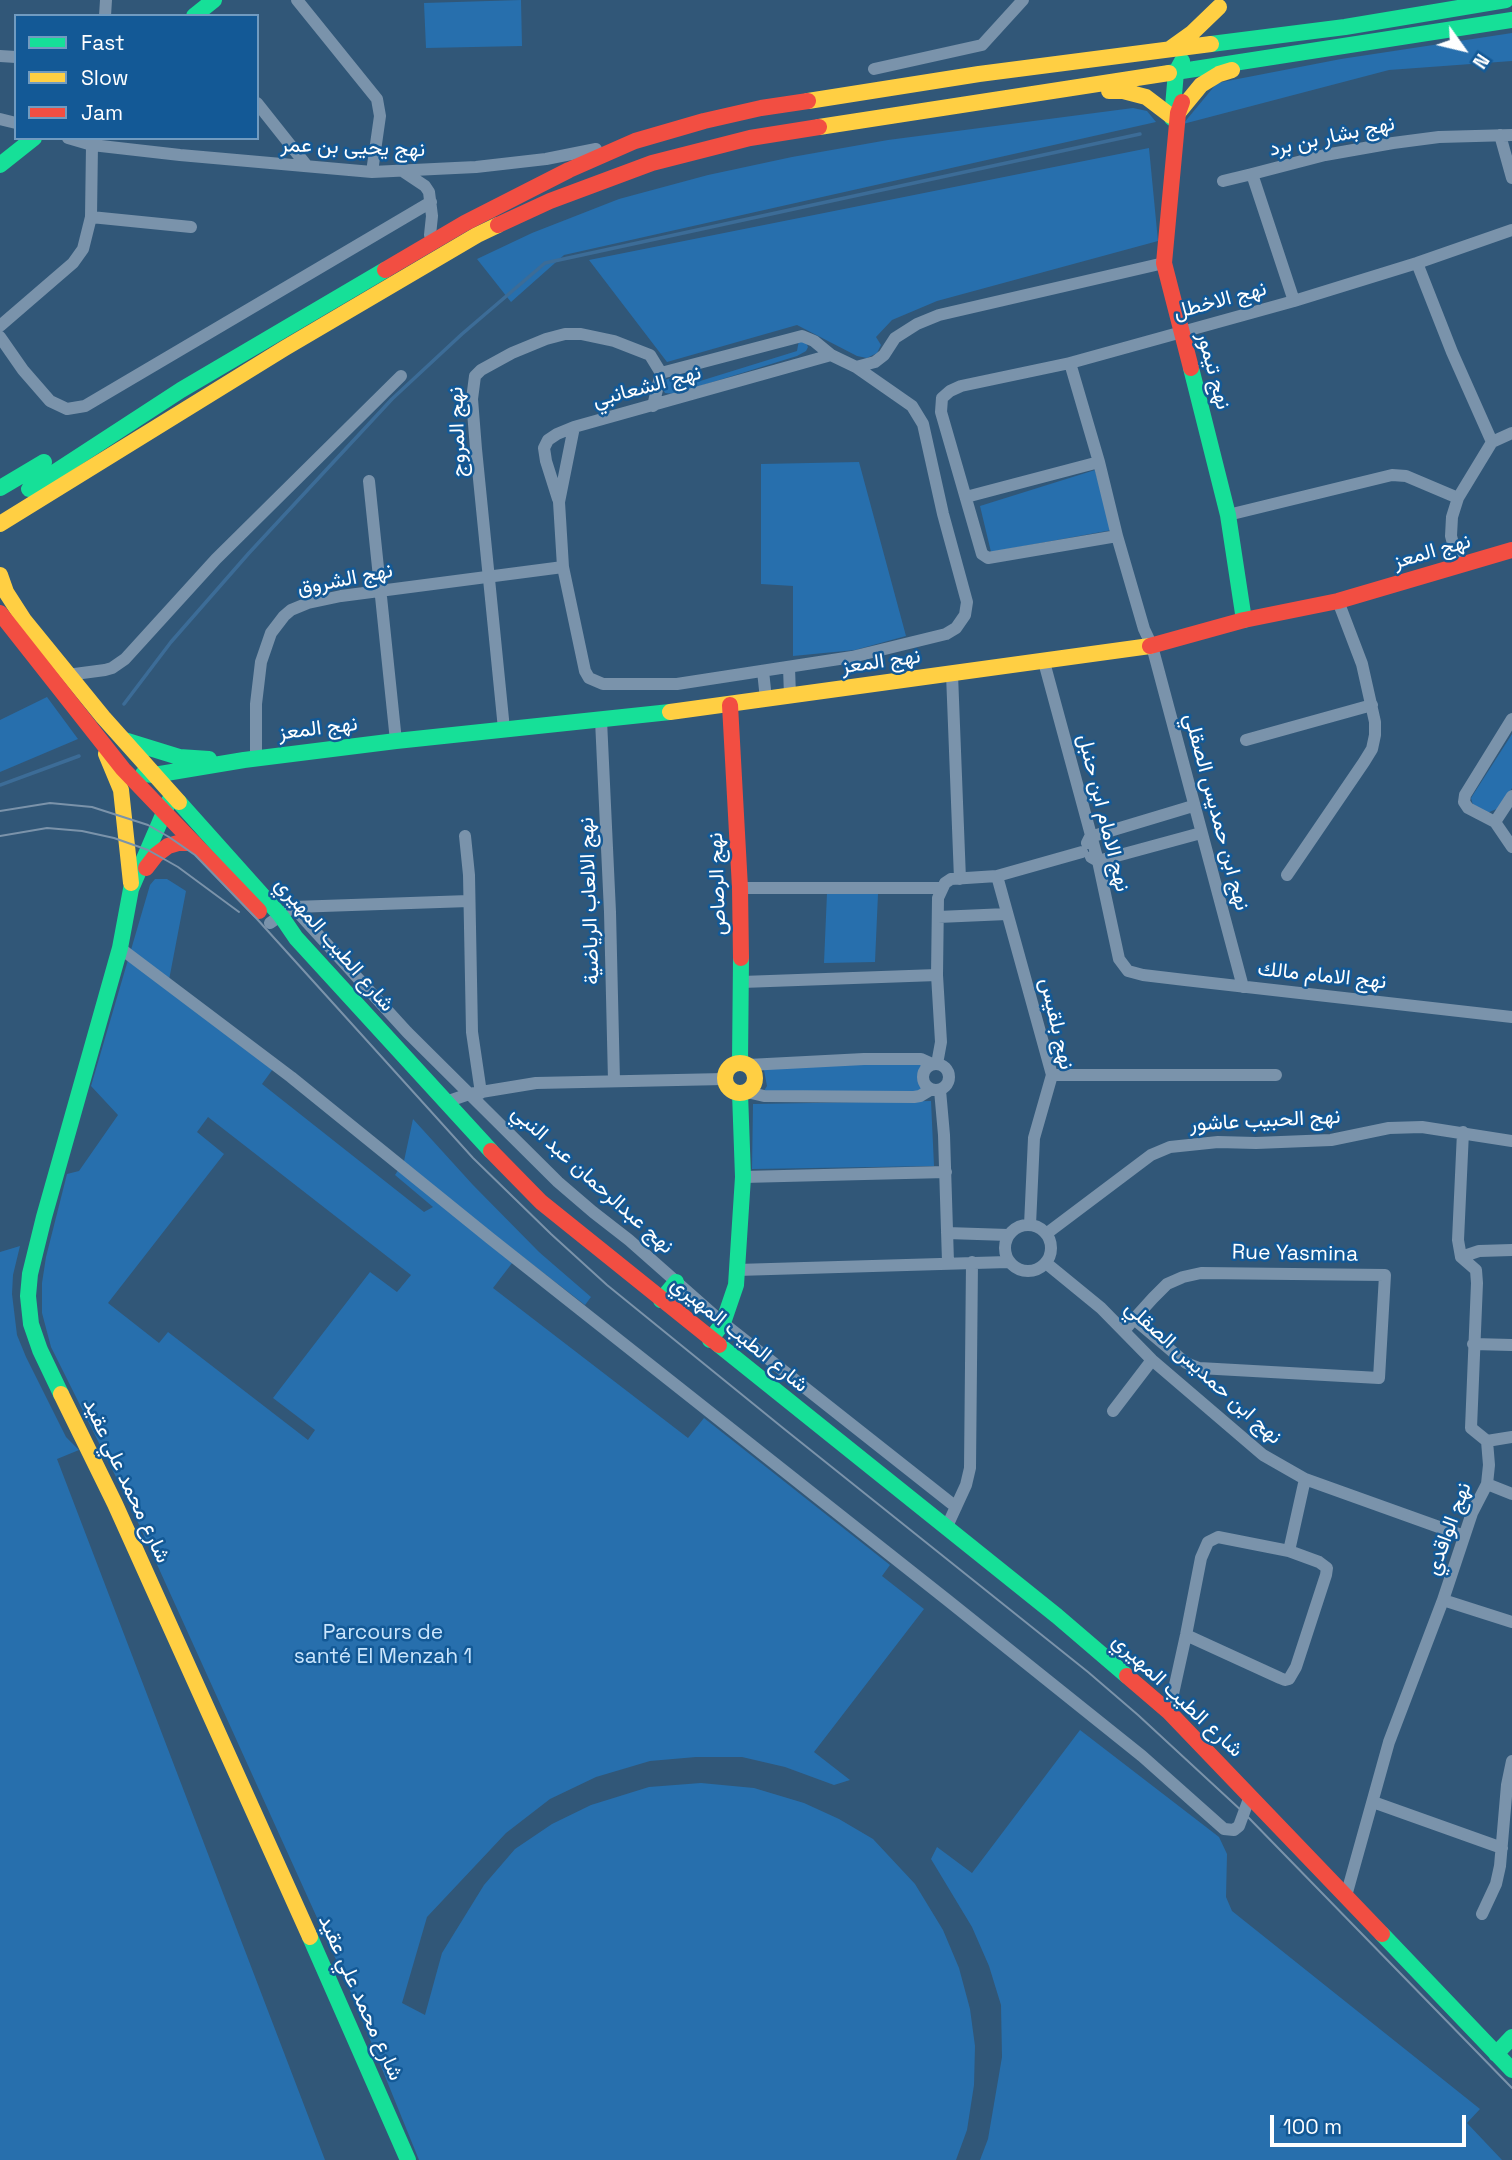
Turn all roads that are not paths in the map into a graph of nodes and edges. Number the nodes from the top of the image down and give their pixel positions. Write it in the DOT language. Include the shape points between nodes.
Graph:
graph roads {
  1 [pos="214,0"];
  2 [pos="297,0"];
  3 [pos="1023,0"];
  4 [pos="1506,0"];
  5 [pos="1223,10"];
  6 [pos="196,14"];
  7 [pos="1512,20"];
  8 [pos="1345,27"];
  9 [pos="1269,37"];
  10 [pos="1168,50"];
  11 [pos="1194,57"];
  12 [pos="1263,57"];
  13 [pos="874,69"];
  14 [pos="1071,89"];
  15 [pos="1014,97"];
  16 [pos="259,106"];
  17 [pos="1175,120"];
  18 [pos="1506,135"];
  19 [pos="31,140"];
  20 [pos="75,140"];
  21 [pos="635,142"];
  22 [pos="92,145"];
  23 [pos="0,165"];
  24 [pos="307,166"];
  25 [pos="569,170"];
  26 [pos="372,172"];
  27 [pos="404,172"];
  28 [pos="1252,174"];
  29 [pos="1512,178"];
  30 [pos="1223,181"];
  31 [pos="586,187"];
  32 [pos="431,202"];
  33 [pos="91,217"];
  34 [pos="191,227"];
  35 [pos="1512,230"];
  36 [pos="430,235"];
  37 [pos="1164,263"];
  38 [pos="1417,263"];
  39 [pos="1294,301"];
  40 [pos="0,326"];
  41 [pos="1181,332"];
  42 [pos="0,337"];
  43 [pos="281,340"];
  44 [pos="831,355"];
  45 [pos="1070,363"];
  46 [pos="856,367"];
  47 [pos="661,373"];
  48 [pos="401,376"];
  49 [pos="653,406"];
  50 [pos="574,427"];
  51 [pos="1512,433"];
  52 [pos="1492,442"];
  53 [pos="1099,462"];
  54 [pos="369,481"];
  55 [pos="0,488"];
  56 [pos="966,497"];
  57 [pos="1458,498"];
  58 [pos="559,502"];
  59 [pos="0,508"];
  60 [pos="1228,515"];
  61 [pos="0,524"];
  62 [pos="1117,536"];
  63 [pos="0,541"];
  64 [pos="1512,550"];
  65 [pos="1459,566"];
  66 [pos="563,567"];
  67 [pos="0,575"];
  68 [pos="490,577"];
  69 [pos="382,590"];
  70 [pos="1338,601"];
  71 [pos="0,614"];
  72 [pos="1244,620"];
  73 [pos="1152,646"];
  74 [pos="1044,662"];
  75 [pos="789,667"];
  76 [pos="763,671"];
  77 [pos="952,674"];
  78 [pos="68,676"];
  79 [pos="790,696"];
  80 [pos="766,699"];
  81 [pos="730,705"];
  82 [pos="1372,705"];
  83 [pos="1512,719"];
  84 [pos="601,720"];
  85 [pos="86,721"];
  86 [pos="504,729"];
  87 [pos="124,740"];
  88 [pos="1246,740"];
  89 [pos="396,741"];
  90 [pos="250,759"];
  91 [pos="123,769"];
  92 [pos="154,775"];
  93 [pos="172,795"];
  94 [pos="1512,796"];
  95 [pos="1193,806"];
  96 [pos="165,812"];
  97 [pos="1495,822"];
  98 [pos="1200,834"];
  99 [pos="464,835"];
  100 [pos="1090,836"];
  101 [pos="194,843"];
  102 [pos="1512,847"];
  103 [pos="1082,852"];
  104 [pos="1098,861"];
  105 [pos="1287,874"];
  106 [pos="997,876"];
  107 [pos="960,879"];
  108 [pos="740,888"];
  109 [pos="942,888"];
  110 [pos="130,894"];
  111 [pos="470,901"];
  112 [pos="1007,914"];
  113 [pos="281,915"];
  114 [pos="938,917"];
  115 [pos="120,948"];
  116 [pos="1128,971"];
  117 [pos="937,975"];
  118 [pos="742,982"];
  119 [pos="1243,987"];
  120 [pos="1512,1017"];
  121 [pos="744,1064"];
  122 [pos="935,1064"];
  123 [pos="1276,1074"];
  124 [pos="1052,1075"];
  125 [pos="724,1079"];
  126 [pos="614,1081"];
  127 [pos="935,1090"];
  128 [pos="743,1092"];
  129 [pos="475,1093"];
  130 [pos="446,1102"];
  131 [pos="1462,1132"];
  132 [pos="1512,1141"];
  133 [pos="946,1172"];
  134 [pos="743,1177"];
  135 [pos="1030,1225"];
  136 [pos="947,1233"];
  137 [pos="1046,1234"];
  138 [pos="1008,1235"];
  139 [pos="1512,1250"];
  140 [pos="1461,1257"];
  141 [pos="948,1262"];
  142 [pos="972,1262"];
  143 [pos="1008,1262"];
  144 [pos="1046,1263"];
  145 [pos="737,1269"];
  146 [pos="676,1282"];
  147 [pos="661,1300"];
  148 [pos="1135,1319"];
  149 [pos="723,1323"];
  150 [pos="1125,1331"];
  151 [pos="710,1340"];
  152 [pos="1473,1344"];
  153 [pos="1512,1345"];
  154 [pos="1153,1360"];
  155 [pos="1113,1411"];
  156 [pos="1512,1437"];
  157 [pos="1487,1441"];
  158 [pos="1305,1479"];
  159 [pos="1486,1484"];
  160 [pos="1512,1494"];
  161 [pos="956,1507"];
  162 [pos="949,1530"];
  163 [pos="1464,1536"];
  164 [pos="1289,1551"];
  165 [pos="1443,1600"];
  166 [pos="1512,1622"];
  167 [pos="1186,1635"];
  168 [pos="1169,1712"];
  169 [pos="1512,1760"];
  170 [pos="1250,1796"];
  171 [pos="1373,1802"];
  172 [pos="1502,1848"];
  173 [pos="1346,1896"];
  174 [pos="1482,1914"];
  175 [pos="1512,2036"];
  176 [pos="1496,2054"];
  177 [pos="1512,2070"];
  178 [pos="408,2160"];
  1 -- 6 [label="main road"];
  2 -- 26 [label="street" via="377,99 380,116"];
  3 -- 13 [label="street" via="982,45"];
  4 -- 8 [label="main road"];
  5 -- 9 [label="main road" via="1247,34"];
  5 -- 10 [label="main road"];
  5 -- 11 [label="main road, نهج تيمور" via="1215,35"];
  7 -- 12 [label="main road"];
  8 -- 9 [label="main road"];
  8 -- 11 [label="main road"];
  9 -- 11 [label="main road"];
  10 -- 11 [label="main road"];
  10 -- 21 [label="main road" via="761,108"];
  11 -- 12 [label="main road"];
  11 -- 14 [label="main road"];
  11 -- 15 [label="main road"];
  11 -- 17 [label="main road, نهج تيمور"];
  12 -- 17 [label="main road" via="1201,85"];
  14 -- 15 [label="main road"];
  14 -- 17 [label="main road" via="1140,94"];
  15 -- 31 [label="main road" via="750,138 652,163"];
  16 -- 24 [label="street"];
  17 -- 37 [label="main road, نهج تيمور"];
  18 -- 28 [label="street, نهج بشار بن برد" via="1394,143"];
  18 -- 29 [label="street"];
  19 -- 23 [label="main road"];
  20 -- 22 [label="street, نهج يحيى بن عمر"];
  21 -- 25 [label="main road"];
  21 -- 27 [label="street, نهج يحيى بن عمر" via="546,159"];
  22 -- 24 [label="street, نهج يحيى بن عمر"];
  22 -- 33 [label="street"];
  24 -- 26 [label="street, نهج يحيى بن عمر"];
  25 -- 36 [label="main road"];
  25 -- 43 [label="main road" via="465,223"];
  26 -- 27 [label="street, نهج يحيى بن عمر"];
  27 -- 32 [label="street" via="425,186"];
  28 -- 30 [label="street"];
  28 -- 39 [label="street, نهج بشار بن برد"];
  31 -- 43 [label="main road" via="477,235"];
  31 -- 63 [label="main road" via="437,267 270,373 120,458 31,512"];
  32 -- 36 [label="street"];
  32 -- 42 [label="street" via="85,406 67,409 50,401"];
  33 -- 34 [label="street"];
  33 -- 40 [label="street" via="79,256"];
  35 -- 38 [label="street, نهج الاخطل"];
  36 -- 55 [label="main road" via="284,314"];
  37 -- 41 [label="main road, نهج تيمور"];
  37 -- 46 [label="street" via="939,315 895,338 874,362"];
  38 -- 39 [label="street, نهج الاخطل"];
  38 -- 52 [label="street"];
  39 -- 41 [label="street, نهج الاخطل"];
  41 -- 45 [label="street, نهج الاخطل"];
  41 -- 60 [label="main road, نهج تيمور"];
  43 -- 59 [label="main road" via="181,390"];
  43 -- 61 [label="main road"];
  44 -- 46 [label="street"];
  44 -- 47 [label="street" via="814,341 797,336"];
  44 -- 49 [label="street, نهج الشعانبي"];
  45 -- 53 [label="street, نهج ابن حمديس الصقلي"];
  45 -- 56 [label="street, نهج الاخطل" via="961,386 942,398"];
  46 -- 75 [label="street" via="912,407 923,424 967,602 965,615 946,634"];
  47 -- 49 [label="street"];
  47 -- 68 [label="street, نهج المروج" via="650,355 614,341 573,333 512,353 475,376 472,398"];
  48 -- 78 [label="street" via="216,559 125,659 112,668"];
  49 -- 50 [label="street, نهج الشعانبي"];
  50 -- 58 [label="street, نهج الشعانبي"];
  50 -- 58 [label="street" via="548,440 544,448"];
  51 -- 52 [label="street"];
  52 -- 57 [label="street"];
  53 -- 56 [label="street"];
  53 -- 62 [label="street, نهج ابن حمديس الصقلي"];
  54 -- 69 [label="street"];
  56 -- 62 [label="street" via="978,543 988,558"];
  57 -- 60 [label="street" via="1406,475 1392,475"];
  57 -- 65 [label="street" via="1451,536"];
  58 -- 66 [label="street, نهج الشعانبي"];
  60 -- 72 [label="main road, نهج تيمور"];
  62 -- 73 [label="street, نهج ابن حمديس الصقلي"];
  64 -- 65 [label="main road, نهج المعز"];
  65 -- 70 [label="main road, نهج المعز"];
  66 -- 68 [label="street, نهج الشروق"];
  66 -- 76 [label="street, نهج الشعانبي" via="589,678 603,684 677,684"];
  67 -- 78 [label="main road, شارع الطيب المهيري" via="24,620"];
  68 -- 69 [label="street, نهج الشروق"];
  68 -- 86 [label="street, نهج المروج"];
  69 -- 89 [label="street"];
  69 -- 90 [label="street, نهج الشروق" via="299,606 278,623 261,662"];
  70 -- 72 [label="main road, نهج المعز"];
  70 -- 82 [label="street"];
  71 -- 85 [label="main road"];
  72 -- 73 [label="main road, نهج المعز"];
  73 -- 74 [label="main road, نهج المعز"];
  73 -- 95 [label="street, نهج ابن حمديس الصقلي"];
  74 -- 77 [label="main road, نهج المعز"];
  74 -- 100 [label="street, نهج الامام ابن حنبل"];
  75 -- 76 [label="street"];
  75 -- 79 [label="street"];
  76 -- 80 [label="street"];
  77 -- 79 [label="main road, نهج المعز"];
  77 -- 107 [label="street"];
  78 -- 87 [label="main road, شارع الطيب المهيري"];
  79 -- 80 [label="main road, نهج المعز"];
  80 -- 81 [label="main road, نهج المعز"];
  81 -- 84 [label="main road, نهج المعز"];
  81 -- 108 [label="main road, نهج الرصاص"];
  82 -- 88 [label="street"];
  82 -- 105 [label="street" via="1372,749"];
  83 -- 97 [label="street" via="1465,794 1468,808"];
  84 -- 86 [label="main road, نهج المعز"];
  84 -- 126 [label="street, نهج الالعاب الرياضية"];
  85 -- 91 [label="main road"];
  85 -- 110 [label="main road" via="121,790"];
  86 -- 89 [label="main road, نهج المعز"];
  87 -- 90 [label="main road, نهج المعز" via="179,757"];
  87 -- 92 [label="main road, شارع الطيب المهيري"];
  89 -- 90 [label="main road, نهج المعز"];
  90 -- 92 [label="main road, نهج المعز"];
  91 -- 92 [label="main road, نهج المعز"];
  91 -- 96 [label="main road"];
  92 -- 93 [label="main road, شارع الطيب المهيري"];
  93 -- 96 [label="main road, شارع محمد علي عقيد"];
  93 -- 113 [label="main road, شارع الطيب المهيري"];
  94 -- 97 [label="street"];
  95 -- 98 [label="street, نهج ابن حمديس الصقلي"];
  95 -- 100 [label="street"];
  96 -- 101 [label="main road"];
  96 -- 110 [label="main road, شارع محمد علي عقيد"];
  97 -- 102 [label="street"];
  98 -- 104 [label="street"];
  98 -- 119 [label="street, نهج ابن حمديس الصقلي"];
  99 -- 111 [label="street"];
  100 -- 103 [label="street"];
  100 -- 104 [label="street, نهج الامام ابن حنبل"];
  101 -- 110 [label="main road" via="178,842 156,855"];
  101 -- 113 [label="main road"];
  103 -- 104 [label="street"];
  103 -- 106 [label="street"];
  104 -- 116 [label="street, نهج الامام ابن حنبل" via="1119,959"];
  106 -- 107 [label="street"];
  106 -- 112 [label="street, نهج بلقيس"];
  107 -- 109 [label="street" via="951,879"];
  108 -- 109 [label="street"];
  108 -- 118 [label="main road, نهج الرصاص"];
  109 -- 114 [label="street"];
  110 -- 115 [label="main road, شارع محمد علي عقيد"];
  111 -- 113 [label="street"];
  111 -- 129 [label="street"];
  112 -- 114 [label="street"];
  112 -- 124 [label="street, نهج بلقيس"];
  113 -- 129 [label="street, نهج عبدالرحمان عبد النبي"];
  113 -- 130 [label="main road, شارع الطيب المهيري" via="296,938"];
  114 -- 117 [label="street"];
  115 -- 170 [label="street" via="291,1077 946,1599 1165,1775 1224,1829 1239,1826"];
  115 -- 178 [label="main road, شارع محمد علي عقيد" via="38,1238 28,1296 31,1324"];
  116 -- 119 [label="street, نهج الامام مالك"];
  117 -- 118 [label="street"];
  117 -- 122 [label="street" via="941,1042"];
  118 -- 121 [label="main road, نهج الرصاص"];
  119 -- 120 [label="street, نهج الامام مالك"];
  121 -- 122 [label="street" via="921,1059"];
  121 -- 125 [label="main road" via="732,1065"];
  121 -- 128 [label="main road, نهج الرصاص" via="755,1079"];
  122 -- 127 [label="street" via="926,1068 922,1077 923,1083"];
  122 -- 127 [label="street" via="945,1068 949,1078 945,1087"];
  123 -- 124 [label="street"];
  124 -- 135 [label="street, نهج بلقيس" via="1034,1138"];
  125 -- 126 [label="street"];
  125 -- 128 [label="main road" via="729,1089"];
  126 -- 129 [label="street" via="536,1083"];
  127 -- 128 [label="street" via="914,1097"];
  127 -- 133 [label="street"];
  128 -- 134 [label="main road, نهج الرصاص"];
  129 -- 130 [label="street"];
  129 -- 146 [label="street, نهج عبدالرحمان عبد النبي" via="558,1182"];
  130 -- 147 [label="main road, شارع الطيب المهيري" via="541,1202"];
  131 -- 132 [label="street, نهج الحبيب عاشور"];
  131 -- 137 [label="street, نهج الحبيب عاشور" via="1389,1128 1331,1140 1170,1147 1151,1155"];
  131 -- 140 [label="street, نهج الواقدي"];
  133 -- 134 [label="street"];
  133 -- 136 [label="street"];
  134 -- 145 [label="main road, نهج الرصاص"];
  135 -- 137 [label="street"];
  135 -- 138 [label="street" via="1017,1227"];
  136 -- 138 [label="street"];
  136 -- 141 [label="street"];
  137 -- 144 [label="street" via="1051,1244"];
  138 -- 143 [label="street" via="1004,1244"];
  139 -- 140 [label="street"];
  140 -- 152 [label="street, نهج الواقدي" via="1476,1270"];
  141 -- 142 [label="street"];
  141 -- 145 [label="street"];
  142 -- 143 [label="street"];
  142 -- 161 [label="street" via="970,1468"];
  143 -- 144 [label="street" via="1026,1272"];
  144 -- 150 [label="street, نهج ابن حمديس الصقلي"];
  145 -- 149 [label="main road, نهج الرصاص"];
  146 -- 147 [label="main road"];
  146 -- 149 [label="street, نهج عبدالرحمان عبد النبي"];
  147 -- 151 [label="main road, شارع الطيب المهيري"];
  148 -- 148 [label="street, Rue Yasmina" via="1186,1363 1199,1368 1379,1378 1385,1275 1201,1273 1167,1284"];
  148 -- 150 [label="street, Rue Yasmina"];
  149 -- 151 [label="main road, نهج الرصاص"];
  149 -- 161 [label="street, نهج عبدالرحمان عبد النبي"];
  150 -- 154 [label="street, نهج ابن حمديس الصقلي"];
  151 -- 162 [label="main road, شارع الطيب المهيري"];
  152 -- 153 [label="street"];
  152 -- 157 [label="street, نهج الواقدي" via="1471,1428"];
  154 -- 155 [label="street"];
  154 -- 158 [label="street, نهج ابن حمديس الصقلي" via="1263,1455"];
  156 -- 157 [label="street"];
  157 -- 159 [label="street, نهج الواقدي"];
  158 -- 163 [label="street, نهج ابن حمديس الصقلي"];
  158 -- 164 [label="street"];
  159 -- 160 [label="street"];
  159 -- 163 [label="street, نهج الواقدي"];
  161 -- 162 [label="street"];
  162 -- 168 [label="main road, شارع الطيب المهيري"];
  163 -- 165 [label="street, نهج الواقدي"];
  164 -- 167 [label="street" via="1218,1537 1208,1542"];
  164 -- 167 [label="street" via="1323,1564 1327,1571 1289,1679"];
  165 -- 166 [label="street"];
  165 -- 171 [label="street, نهج الواقدي" via="1389,1742"];
  167 -- 168 [label="street"];
  168 -- 170 [label="main road, شارع الطيب المهيري"];
  169 -- 172 [label="street"];
  170 -- 173 [label="main road, شارع الطيب المهيري"];
  171 -- 172 [label="street"];
  171 -- 173 [label="street, نهج الواقدي"];
  172 -- 174 [label="street" via="1496,1884"];
  173 -- 176 [label="main road, شارع الطيب المهيري"];
  175 -- 176 [label="main road"];
  176 -- 177 [label="main road, شارع الطيب المهيري"];
}
